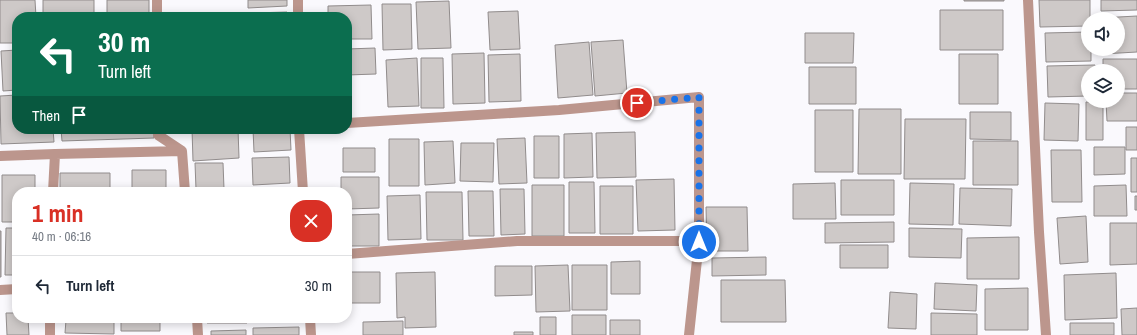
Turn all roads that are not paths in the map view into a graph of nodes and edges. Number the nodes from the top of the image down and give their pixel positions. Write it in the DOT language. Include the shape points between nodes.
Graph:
graph roads {
  1 [pos="157,0"];
  2 [pos="298,0"];
  3 [pos="1028,0"];
  4 [pos="157,12"];
  5 [pos="298,12"];
  6 [pos="352,123"];
  7 [pos="158,134"];
  8 [pos="299,134"];
  9 [pos="182,151"];
  10 [pos="55,154"];
  11 [pos="0,156"];
  12 [pos="53,187"];
  13 [pos="185,187"];
  14 [pos="303,187"];
  15 [pos="699,242"];
  16 [pos="352,254"];
  17 [pos="12,289"];
  18 [pos="0,290"];
  19 [pos="50,323"];
  20 [pos="197,323"];
  21 [pos="310,323"];
  22 [pos="50,335"];
  23 [pos="198,335"];
  24 [pos="311,335"];
  25 [pos="689,335"];
  26 [pos="1046,335"];
  1 -- 4 [label="street"];
  2 -- 5 [label="street"];
  3 -- 26 [label="street"];
  6 -- 15 [label="street" via="559,110 699,97"];
  7 -- 9 [label="street"];
  8 -- 14 [label="street"];
  9 -- 10 [label="street"];
  9 -- 13 [label="street"];
  10 -- 11 [label="street"];
  10 -- 12 [label="street"];
  15 -- 16 [label="street" via="517,241"];
  15 -- 25 [label="street"];
  17 -- 18 [label="street"];
  19 -- 22 [label="street"];
  20 -- 23 [label="street"];
  21 -- 24 [label="street"];
}
